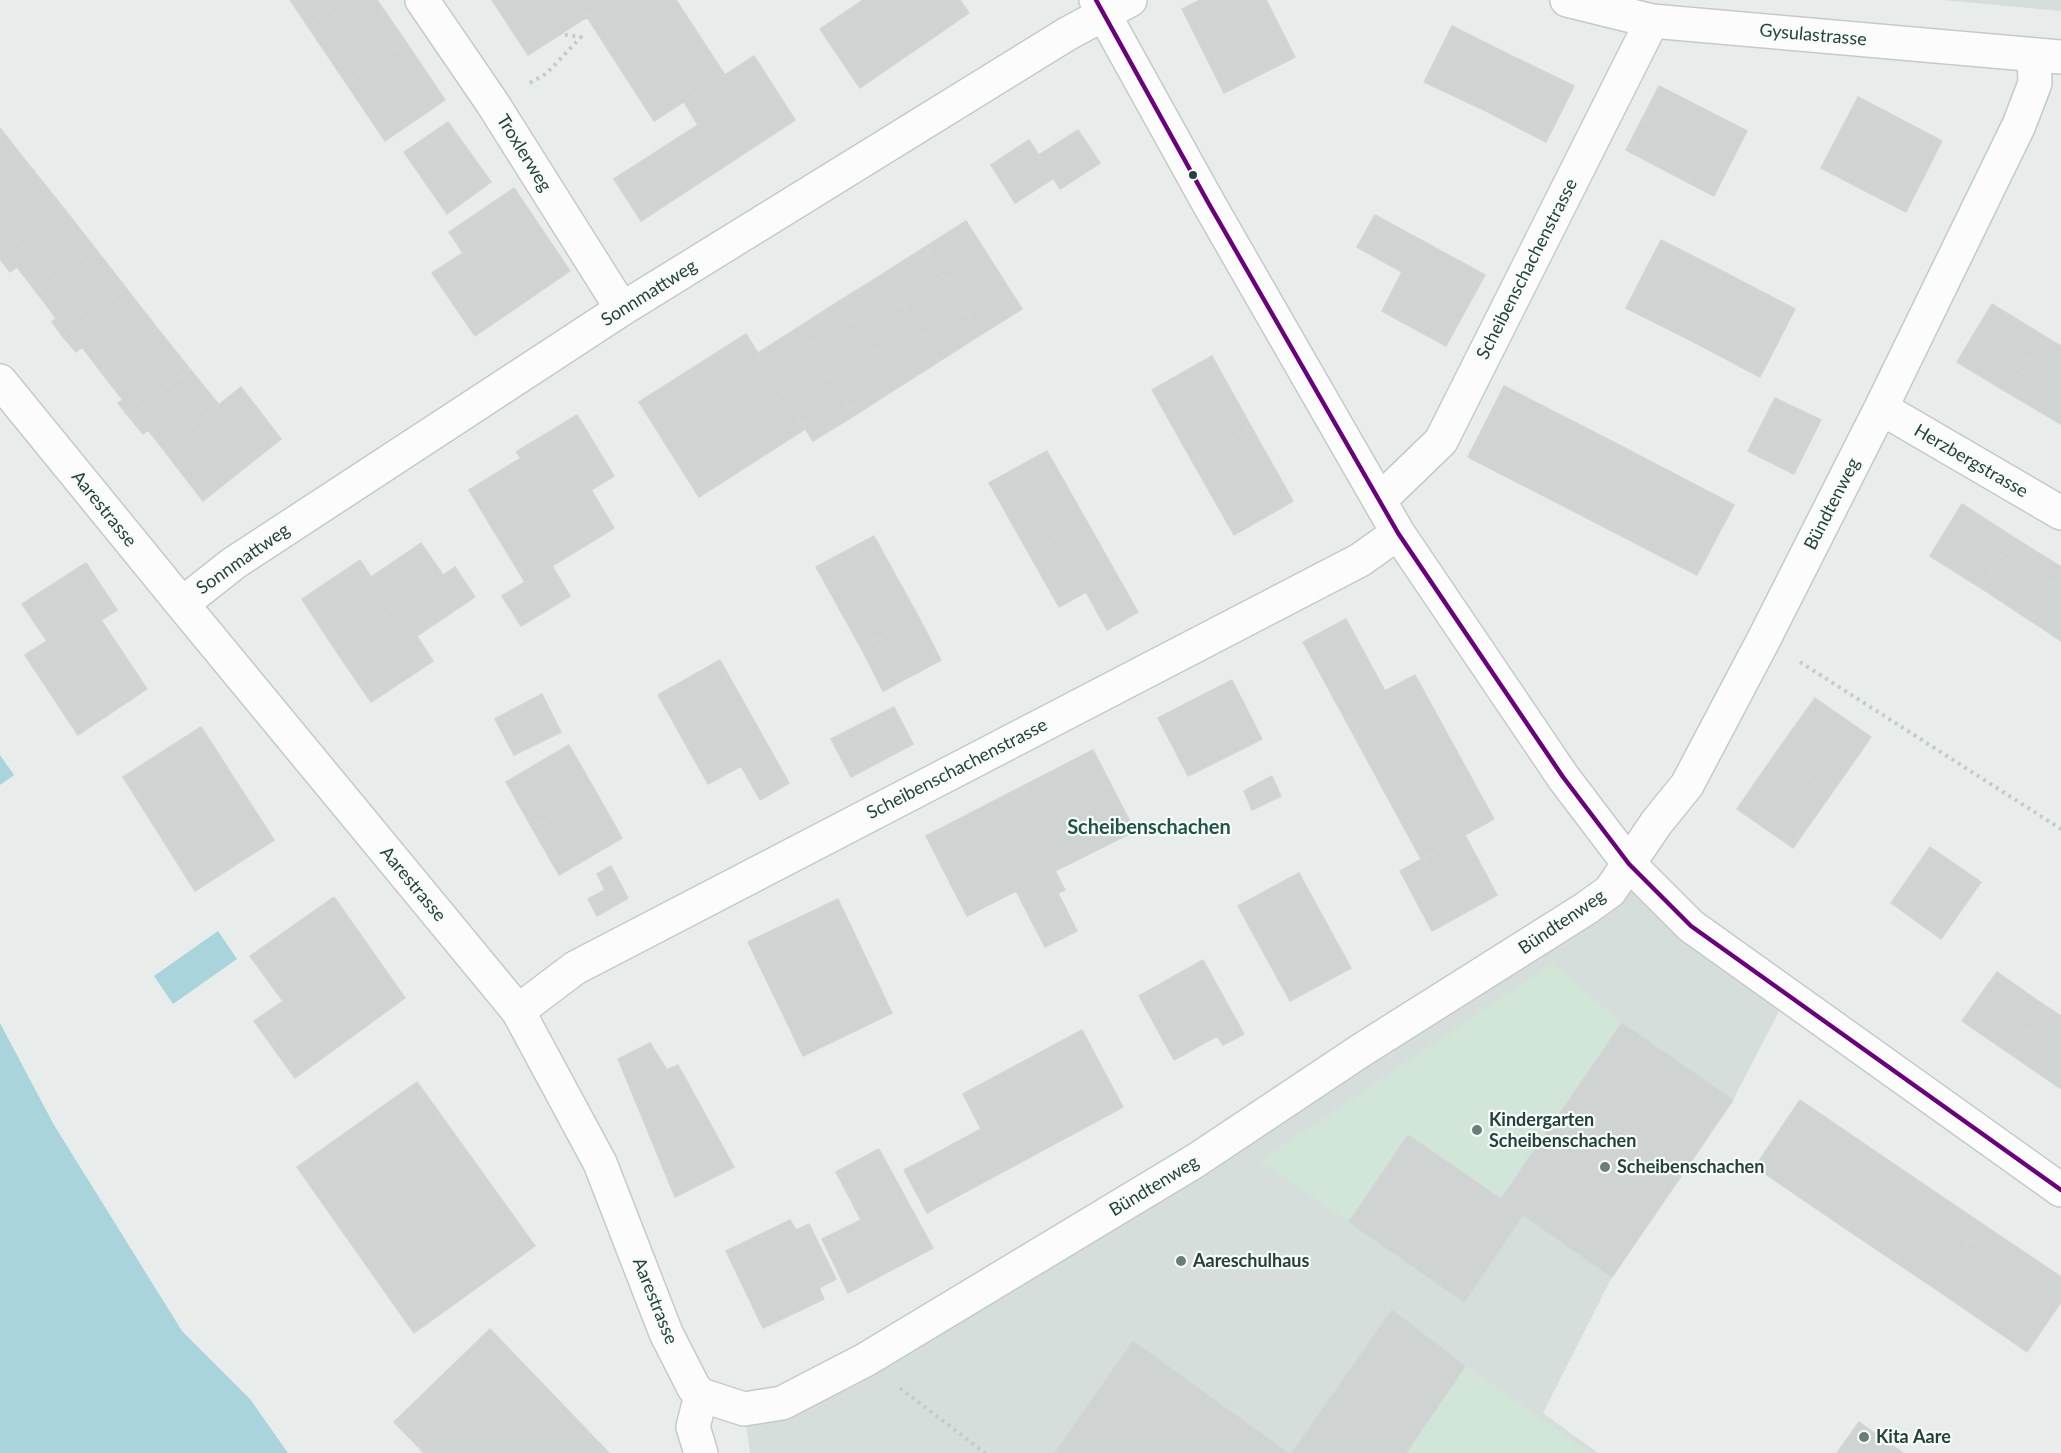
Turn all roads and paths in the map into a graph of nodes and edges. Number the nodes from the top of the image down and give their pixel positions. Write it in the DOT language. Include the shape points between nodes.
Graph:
graph roads {
  1 [pos="422,0"];
  2 [pos="1567,0"];
  3 [pos="1110,4"];
  4 [pos="1652,21"];
  5 [pos="560,34"];
  6 [pos="2048,56"];
  7 [pos="493,104"];
  8 [pos="622,309"];
  9 [pos="0,381"];
  10 [pos="1881,408"];
  11 [pos="1380,500"];
  12 [pos="2061,513"];
  13 [pos="1398,533"];
  14 [pos="182,604"];
  15 [pos="1764,639"];
  16 [pos="2061,829"];
  17 [pos="1629,864"];
  18 [pos="518,1011"];
  19 [pos="2061,1190"];
  20 [pos="865,1360"];
  21 [pos="701,1395"];
  22 [pos="701,1453"];
  23 [pos="986,1453"];
  1 -- 7 [label="street, Troxlerweg"];
  2 -- 4 [label="street, Gysulastrasse"];
  3 -- 8 [label="street, Sonnmattweg"];
  3 -- 11 [label="street" via="1209,204"];
  4 -- 6 [label="street, Gysulastrasse"];
  4 -- 11 [label="street, Scheibenschachenstrasse" via="1441,441"];
  5 -- 7 [label="path" via="581,37 546,73"];
  6 -- 10 [label="street, Bündtenweg" via="2019,125"];
  7 -- 8 [label="street, Troxlerweg"];
  8 -- 14 [label="street, Sonnmattweg" via="234,563"];
  9 -- 14 [label="street, Aarestrasse"];
  10 -- 12 [label="street, Herzbergstrasse"];
  10 -- 15 [label="street, Bündtenweg"];
  11 -- 13 [label="street"];
  13 -- 17 [label="street" via="1563,777"];
  13 -- 18 [label="street, Scheibenschachenstrasse" via="1360,560 575,968"];
  14 -- 18 [label="street, Aarestrasse"];
  15 -- 16 [label="path"];
  15 -- 17 [label="street, Bündtenweg" via="1687,785"];
  17 -- 19 [label="street" via="1691,926"];
  17 -- 20 [label="street, Bündtenweg" via="1610,891 1585,909 1360,1050 1195,1161"];
  18 -- 21 [label="street, Aarestrasse" via="600,1163 666,1333"];
  20 -- 21 [label="street, Bündtenweg" via="782,1403 744,1409"];
  20 -- 23 [label="path"];
  21 -- 22 [label="street" via="693,1427"];
}
